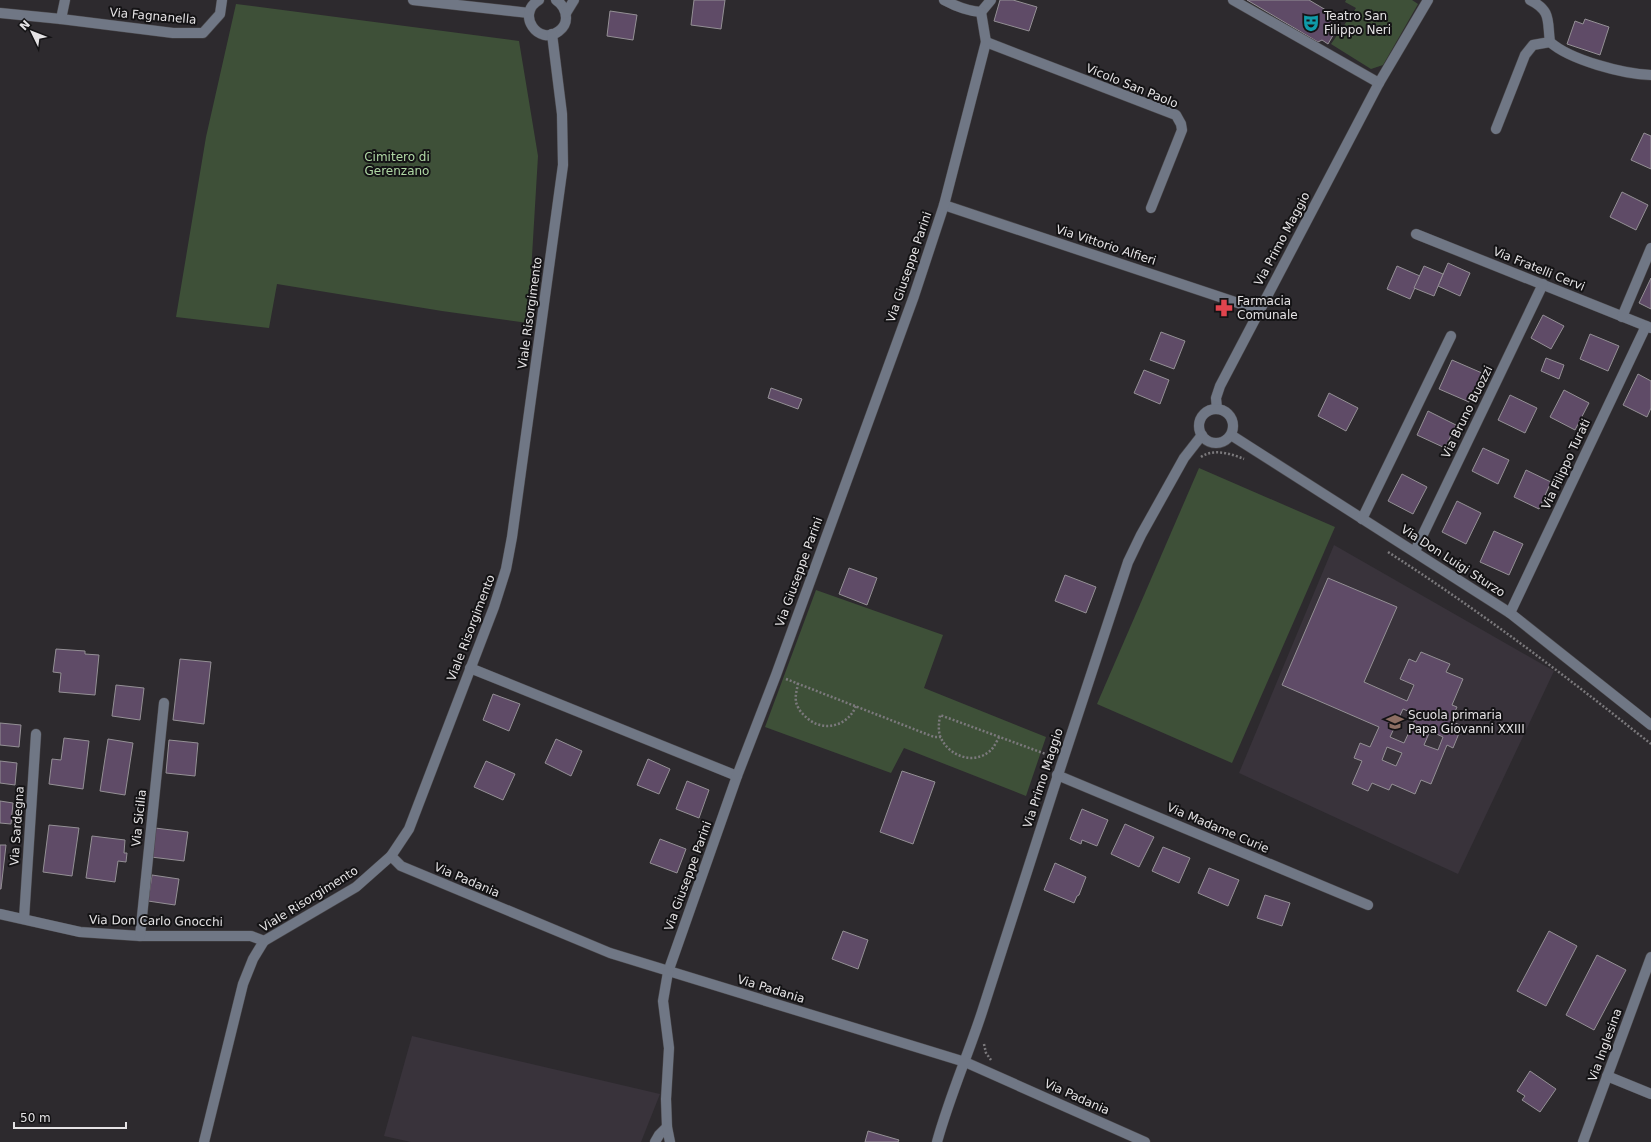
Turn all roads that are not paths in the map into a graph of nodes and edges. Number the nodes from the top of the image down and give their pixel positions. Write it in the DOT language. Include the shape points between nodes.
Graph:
graph roads {
  1 [pos="65,0"];
  2 [pos="222,0"];
  3 [pos="413,0"];
  4 [pos="539,0"];
  5 [pos="556,0"];
  6 [pos="574,0"];
  7 [pos="944,0"];
  8 [pos="992,0"];
  9 [pos="1234,0"];
  10 [pos="1428,0"];
  11 [pos="1530,0"];
  12 [pos="981,12"];
  13 [pos="0,13"];
  14 [pos="529,13"];
  15 [pos="566,13"];
  16 [pos="62,19"];
  17 [pos="552,34"];
  18 [pos="986,42"];
  19 [pos="1550,42"];
  20 [pos="1651,75"];
  21 [pos="1379,83"];
  22 [pos="1496,129"];
  23 [pos="944,205"];
  24 [pos="1151,208"];
  25 [pos="1416,234"];
  26 [pos="1651,248"];
  27 [pos="1543,284"];
  28 [pos="1259,310"];
  29 [pos="1622,317"];
  30 [pos="1648,327"];
  31 [pos="1451,336"];
  32 [pos="1217,409"];
  33 [pos="1202,435"];
  34 [pos="1231,435"];
  35 [pos="1362,519"];
  36 [pos="1414,551"];
  37 [pos="1510,613"];
  38 [pos="470,668"];
  39 [pos="164,703"];
  40 [pos="1651,725"];
  41 [pos="36,734"];
  42 [pos="1057,775"];
  43 [pos="737,776"];
  44 [pos="391,856"];
  45 [pos="1368,905"];
  46 [pos="0,914"];
  47 [pos="24,919"];
  48 [pos="140,936"];
  49 [pos="264,941"];
  50 [pos="1651,957"];
  51 [pos="668,972"];
  52 [pos="965,1062"];
  53 [pos="1607,1076"];
  54 [pos="1651,1094"];
  55 [pos="667,1127"];
  56 [pos="204,1142"];
  57 [pos="655,1142"];
  58 [pos="670,1142"];
  59 [pos="937,1142"];
  60 [pos="1145,1142"];
  61 [pos="1583,1142"];
  1 -- 16 [label="street"];
  2 -- 16 [label="street, Via Fagnanella" via="220,14 203,33 173,33"];
  3 -- 14 [label="street"];
  4 -- 14 [label="street"];
  5 -- 15 [label="street" via="564,7"];
  6 -- 15 [label="street"];
  7 -- 12 [label="street" via="968,11"];
  8 -- 12 [label="street"];
  9 -- 21 [label="street"];
  10 -- 21 [label="street, Via Primo Maggio"];
  11 -- 19 [label="street" via="1546,12 1549,19"];
  12 -- 18 [label="street, Via Giuseppe Parini"];
  13 -- 16 [label="street, Via Fagnanella"];
  14 -- 17 [label="street" via="530,24 537,32"];
  15 -- 17 [label="street" via="564,24 558,32"];
  17 -- 38 [label="street, Viale Risorgimento" via="564,139 561,191 509,556 494,607"];
  18 -- 23 [label="street, Via Giuseppe Parini"];
  18 -- 24 [label="street, Vicolo San Paolo" via="1176,116 1182,130"];
  19 -- 20 [label="street" via="1558,49 1591,63 1617,71"];
  19 -- 22 [label="street" via="1534,45 1525,55"];
  21 -- 28 [label="street, Via Primo Maggio"];
  23 -- 28 [label="street, Via Vittorio Alfieri"];
  23 -- 43 [label="street, Via Giuseppe Parini" via="914,296"];
  25 -- 27 [label="street, Via Fratelli Cervi"];
  26 -- 29 [label="street"];
  27 -- 29 [label="street, Via Fratelli Cervi"];
  27 -- 36 [label="street, Via Bruno Buozzi"];
  28 -- 32 [label="street, Via Primo Maggio" via="1220,386 1216,398"];
  29 -- 30 [label="street, Via Fratelli Cervi"];
  30 -- 37 [label="street, Via Filippo Turati"];
  31 -- 35 [label="street"];
  32 -- 33 [label="street" via="1207,412 1200,420"];
  32 -- 34 [label="street" via="1222,409 1230,416 1234,425"];
  33 -- 34 [label="street" via="1216,443"];
  33 -- 42 [label="street, Via Primo Maggio" via="1184,458 1128,562"];
  34 -- 35 [label="street, Via Don Luigi Sturzo"];
  35 -- 36 [label="street, Via Don Luigi Sturzo"];
  36 -- 37 [label="street, Via Don Luigi Sturzo"];
  37 -- 40 [label="street, Via Don Luigi Sturzo"];
  38 -- 43 [label="street"];
  38 -- 44 [label="street, Viale Risorgimento" via="408,829"];
  39 -- 48 [label="street, Via Sicilia"];
  41 -- 47 [label="street, Via Sardegna"];
  42 -- 45 [label="street, Via Madame Curie"];
  42 -- 52 [label="street, Via Primo Maggio"];
  43 -- 51 [label="street, Via Giuseppe Parini"];
  44 -- 49 [label="street, Viale Risorgimento" via="356,887"];
  44 -- 51 [label="street, Via Padania" via="401,866 610,953"];
  46 -- 47 [label="street, Via Don Carlo Gnocchi"];
  47 -- 48 [label="street, Via Don Carlo Gnocchi" via="80,932"];
  48 -- 49 [label="street, Via Don Carlo Gnocchi" via="251,936"];
  49 -- 56 [label="street, Viale Risorgimento" via="243,984"];
  50 -- 53 [label="street, Via Inglesina"];
  51 -- 52 [label="street, Via Padania"];
  51 -- 55 [label="street, Via Giuseppe Parini" via="663,1001 669,1048"];
  52 -- 59 [label="street, Via Primo Maggio"];
  52 -- 60 [label="street, Via Padania"];
  53 -- 54 [label="street"];
  53 -- 61 [label="street, Via Inglesina"];
  55 -- 57 [label="street"];
  55 -- 58 [label="street, Via Giuseppe Parini"];
}
